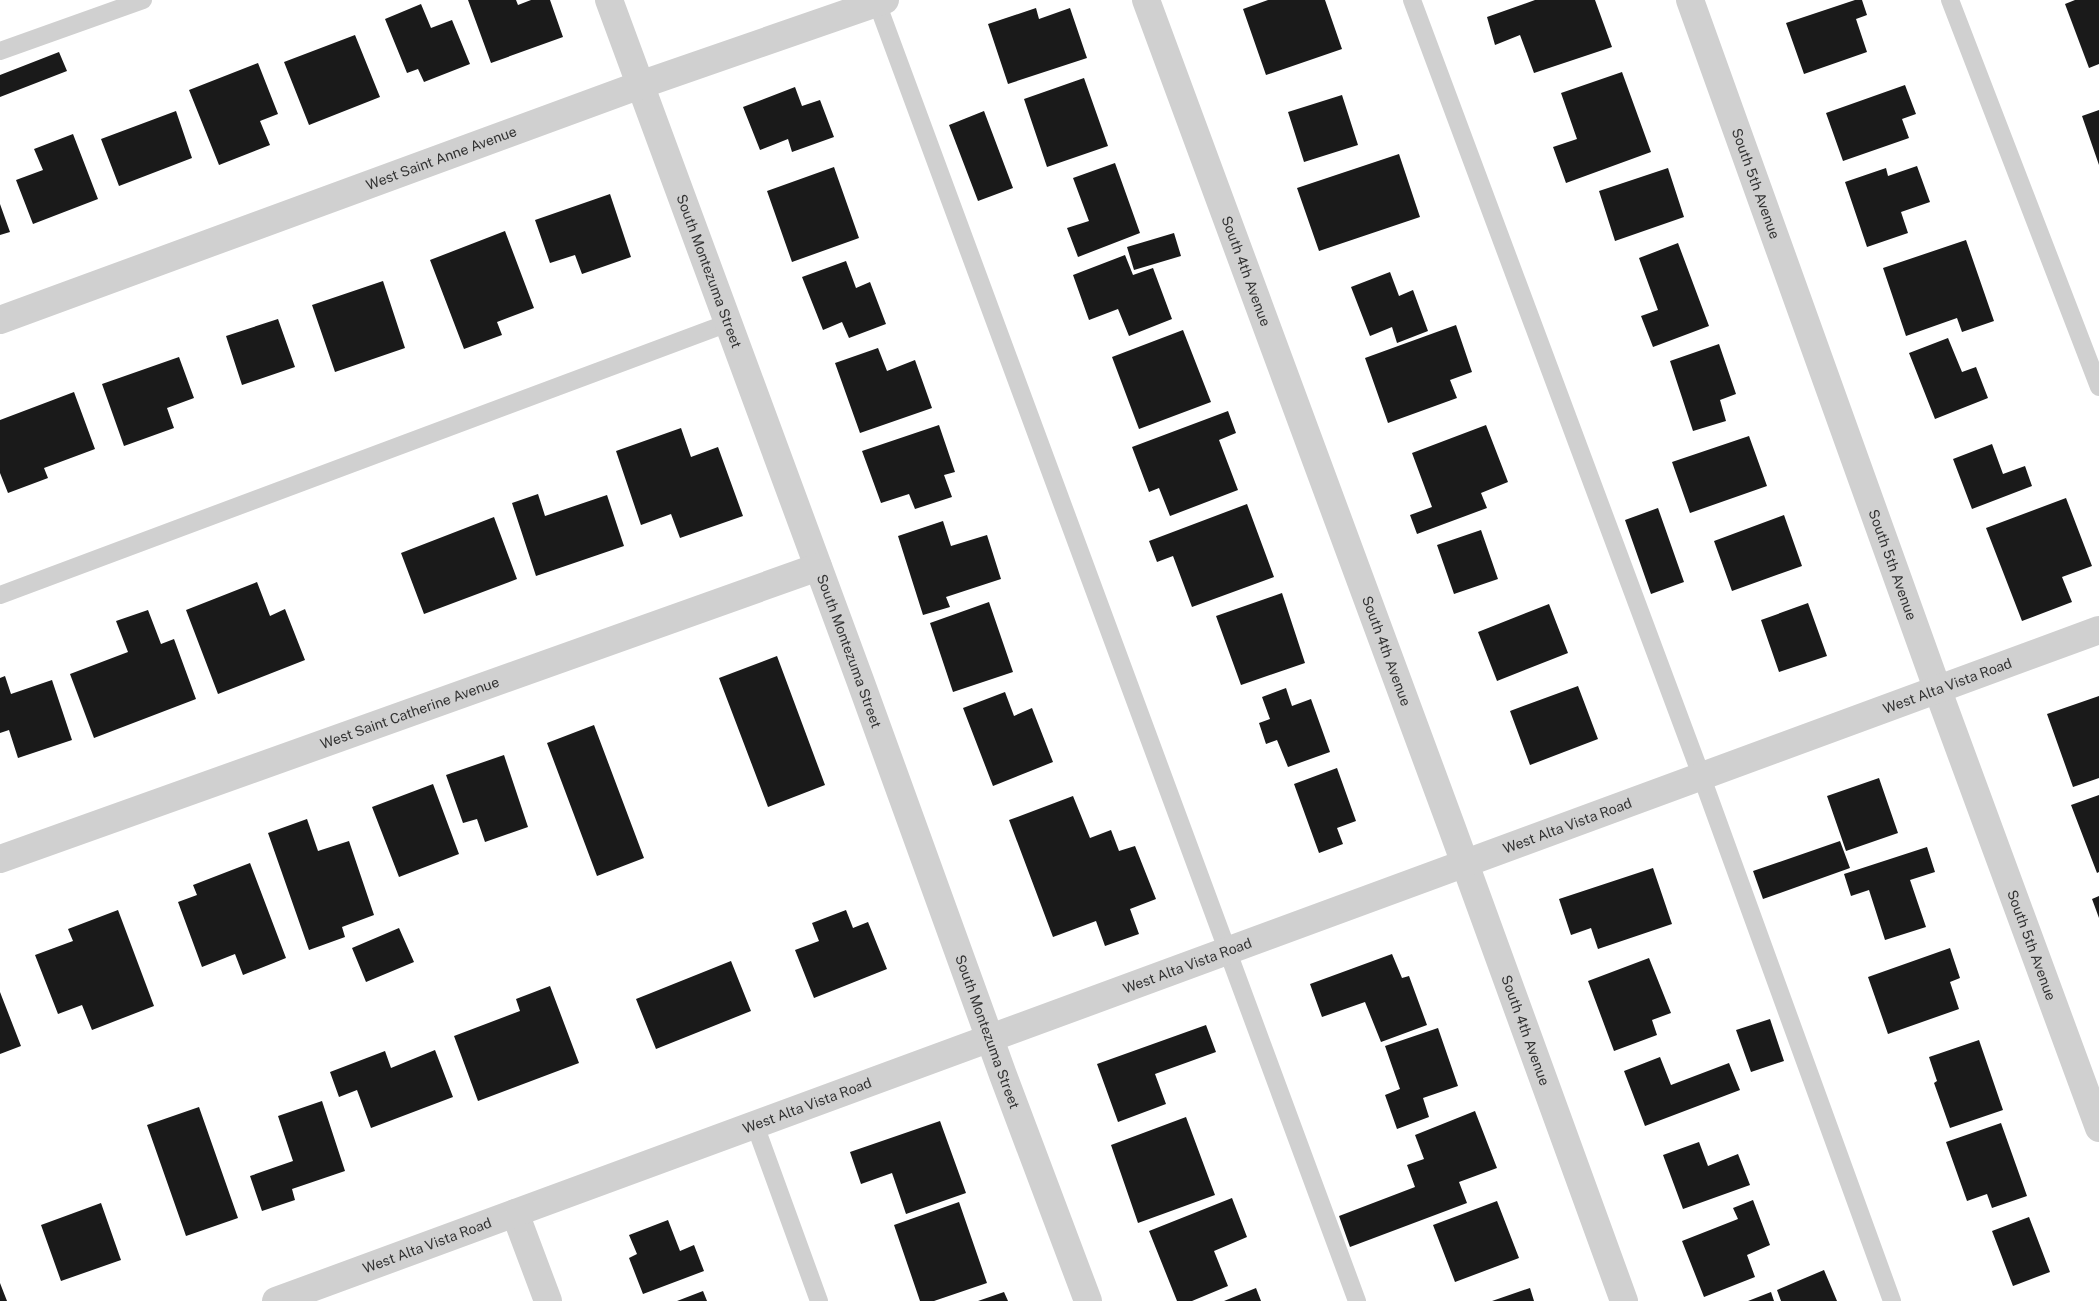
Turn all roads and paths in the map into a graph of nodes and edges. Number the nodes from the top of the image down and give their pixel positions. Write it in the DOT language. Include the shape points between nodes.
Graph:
graph roads {
  1 [pos="143,0"];
  2 [pos="608,0"];
  3 [pos="1146,0"];
  4 [pos="1412,0"];
  5 [pos="1690,0"];
  6 [pos="1950,0"];
  7 [pos="880,1"];
  8 [pos="0,51"];
  9 [pos="640,86"];
  10 [pos="0,320"];
  11 [pos="728,323"];
  12 [pos="2099,387"];
  13 [pos="818,567"];
  14 [pos="0,595"];
  15 [pos="2099,630"];
  16 [pos="1937,688"];
  17 [pos="1701,775"];
  18 [pos="0,859"];
  19 [pos="1464,863"];
  20 [pos="1227,951"];
  21 [pos="991,1037"];
  22 [pos="755,1125"];
  23 [pos="2099,1128"];
  24 [pos="515,1213"];
  25 [pos="278,1301"];
  26 [pos="548,1301"];
  27 [pos="819,1301"];
  28 [pos="1088,1301"];
  29 [pos="1356,1301"];
  30 [pos="1624,1301"];
  31 [pos="1892,1301"];
  1 -- 8 [label="lane"];
  2 -- 9 [label="street, South Montezuma Street"];
  3 -- 19 [label="street, South 4th Avenue"];
  4 -- 17 [label="lane"];
  5 -- 16 [label="street, South 5th Avenue"];
  6 -- 12 [label="lane"];
  7 -- 9 [label="street, West Saint Anne Avenue"];
  7 -- 20 [label="lane"];
  9 -- 10 [label="street, West Saint Anne Avenue"];
  9 -- 11 [label="street, South Montezuma Street"];
  11 -- 13 [label="street, South Montezuma Street"];
  11 -- 14 [label="lane"];
  13 -- 18 [label="street, West Saint Catherine Avenue"];
  13 -- 21 [label="street, South Montezuma Street"];
  15 -- 16 [label="street, West Alta Vista Road"];
  16 -- 17 [label="street, West Alta Vista Road"];
  16 -- 23 [label="street, South 5th Avenue"];
  17 -- 19 [label="street, West Alta Vista Road"];
  17 -- 31 [label="lane"];
  19 -- 20 [label="street, West Alta Vista Road"];
  19 -- 30 [label="street, South 4th Avenue"];
  20 -- 21 [label="street, West Alta Vista Road"];
  20 -- 29 [label="lane"];
  21 -- 22 [label="street, West Alta Vista Road"];
  21 -- 28 [label="street, South Montezuma Street"];
  22 -- 24 [label="street, West Alta Vista Road"];
  22 -- 27 [label="lane"];
  24 -- 25 [label="street, West Alta Vista Road"];
  24 -- 26 [label="street"];
}
